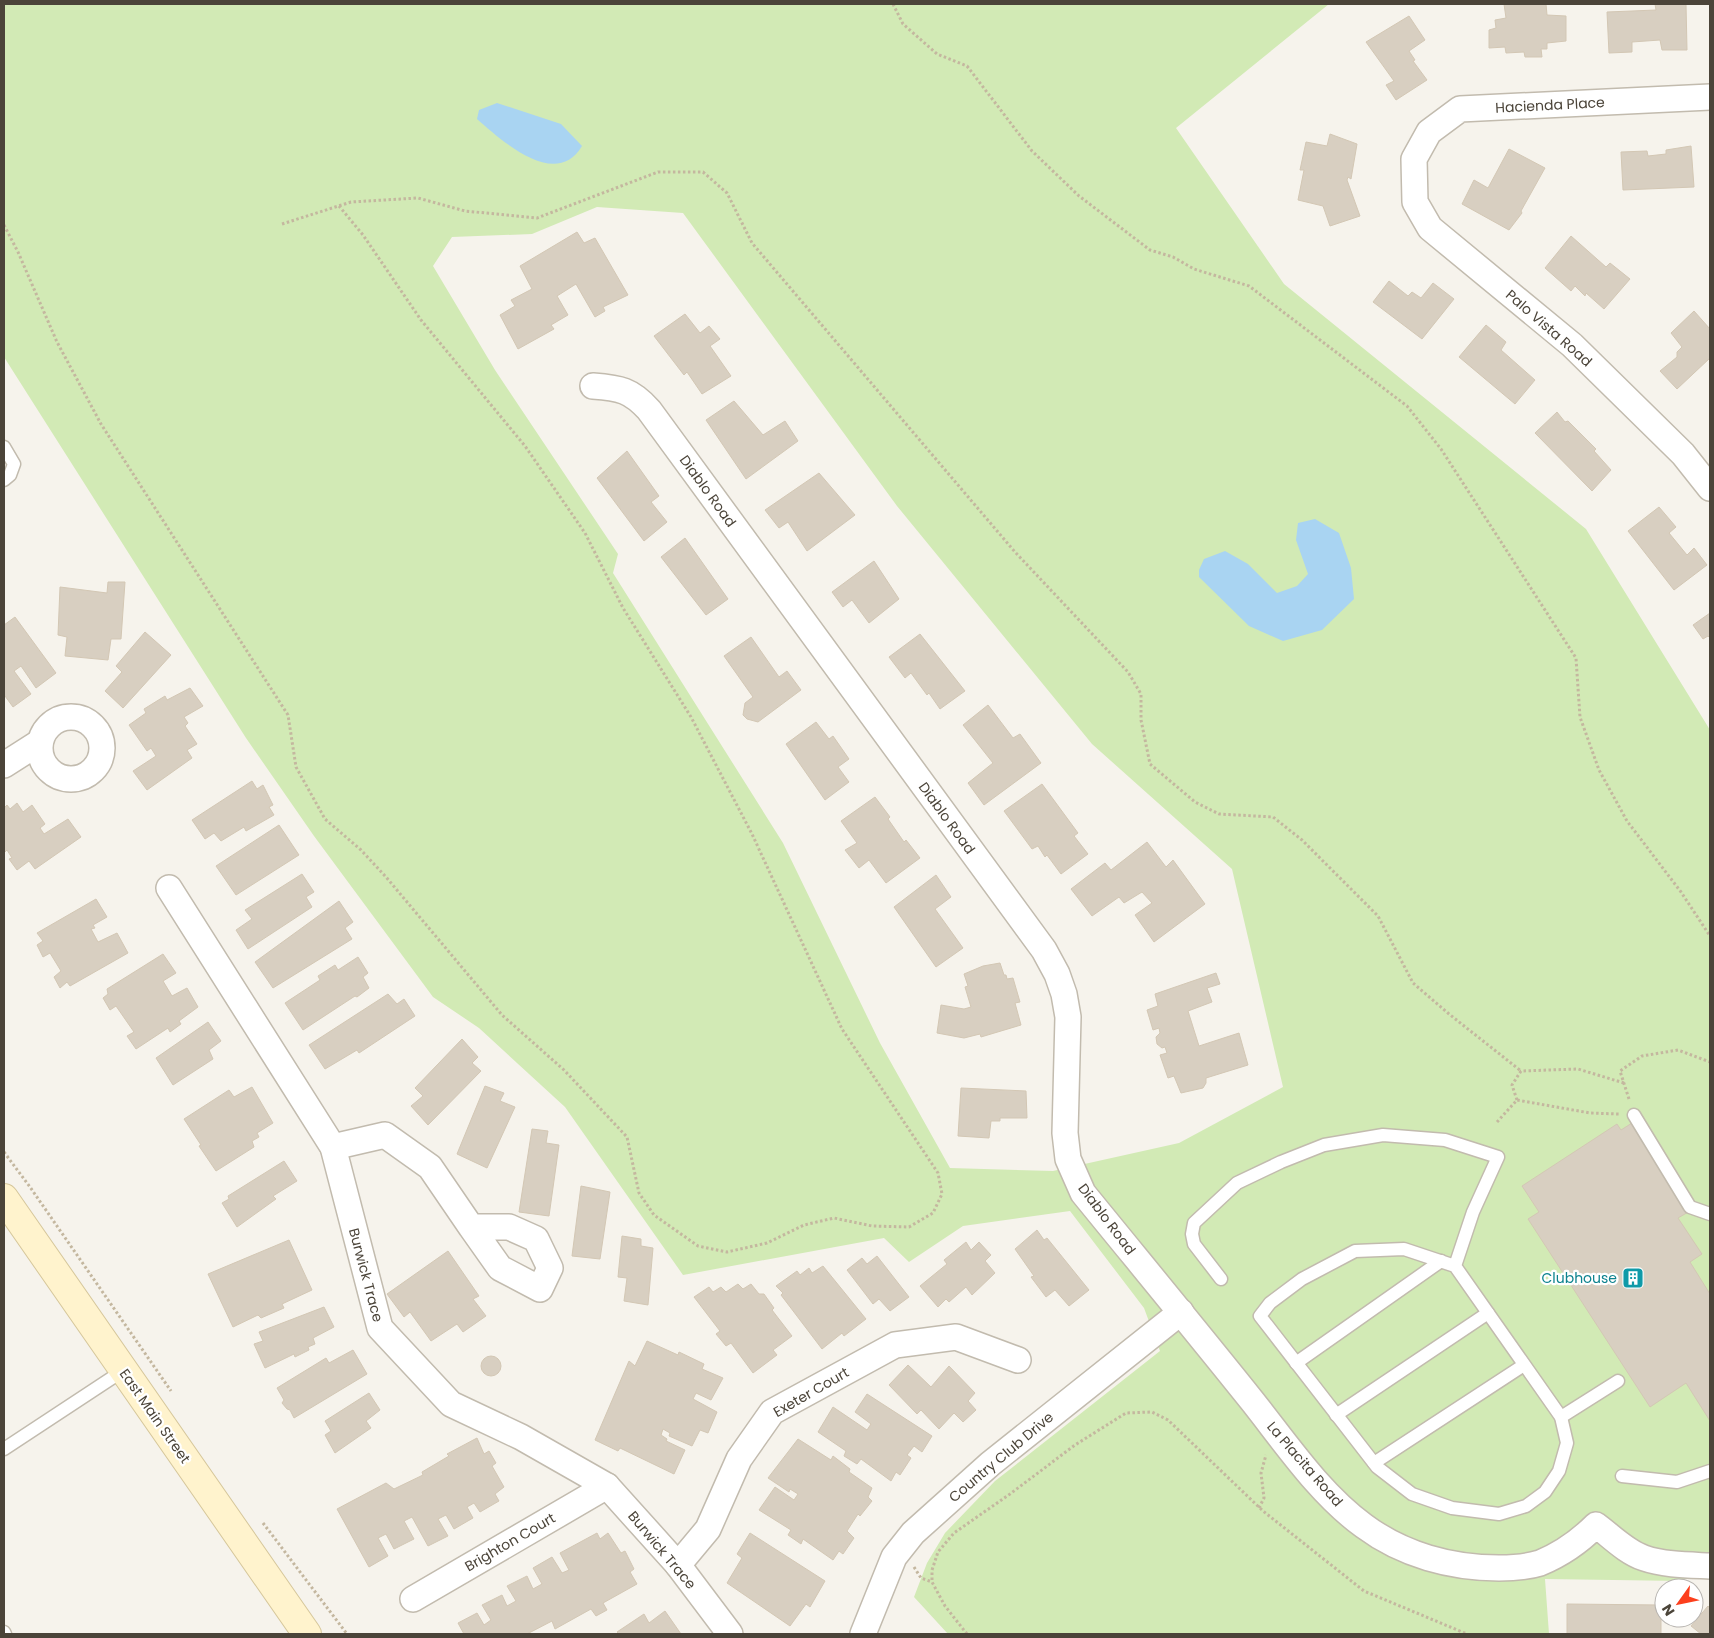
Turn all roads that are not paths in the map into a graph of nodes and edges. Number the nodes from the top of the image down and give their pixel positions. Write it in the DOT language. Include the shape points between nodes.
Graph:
graph roads {
  1 [pos="1710,98"];
  2 [pos="1414,159"];
  3 [pos="594,386"];
  4 [pos="4,447"];
  5 [pos="4,480"];
  6 [pos="1710,488"];
  7 [pos="40,742"];
  8 [pos="4,765"];
  9 [pos="169,888"];
  10 [pos="1634,1115"];
  11 [pos="333,1148"];
  12 [pos="4,1198"];
  13 [pos="1710,1214"];
  14 [pos="471,1227"];
  15 [pos="1441,1262"];
  16 [pos="1455,1266"];
  17 [pos="1221,1278"];
  18 [pos="1181,1312"];
  19 [pos="1488,1314"];
  20 [pos="1018,1360"];
  21 [pos="1296,1363"];
  22 [pos="1524,1364"];
  23 [pos="124,1370"];
  24 [pos="1618,1381"];
  25 [pos="1336,1415"];
  26 [pos="1561,1417"];
  27 [pos="4,1449"];
  28 [pos="1374,1463"];
  29 [pos="1710,1471"];
  30 [pos="1622,1476"];
  31 [pos="607,1486"];
  32 [pos="678,1565"];
  33 [pos="1710,1566"];
  34 [pos="413,1599"];
  35 [pos="306,1634"];
  36 [pos="730,1634"];
  37 [pos="863,1634"];
  1 -- 2 [label="street, Hacienda Place" via="1460,109 1429,132"];
  2 -- 6 [label="street, Palo Vista Road" via="1415,202 1430,228 1572,344 1683,454"];
  3 -- 18 [label="street, Diablo Road" via="615,388 636,396 649,410 1044,950 1057,974 1068,1017 1065,1133 1068,1159 1084,1193"];
  4 -- 5 [label="lane" via="14,470"];
  7 -- 8 [label="street"];
  9 -- 11 [label="street, Burwick Trace"];
  10 -- 13 [label="lane" via="1690,1207"];
  11 -- 14 [label="street" via="385,1135 430,1167"];
  11 -- 31 [label="street, Burwick Trace" via="380,1328 451,1404 521,1437"];
  12 -- 23 [label="main road, East Main Street"];
  15 -- 16 [label="lane"];
  15 -- 21 [label="lane"];
  15 -- 21 [label="lane" via="1404,1249 1355,1250 1302,1279 1270,1303 1260,1316"];
  16 -- 17 [label="lane" via="1498,1158 1444,1140 1382,1135 1324,1145 1237,1183 1194,1224 1192,1234 1194,1244"];
  16 -- 19 [label="lane"];
  18 -- 33 [label="street, La Placita Road" via="1319,1484 1364,1527 1420,1556 1479,1568 1538,1564 1562,1553 1596,1525 1644,1558"];
  18 -- 37 [label="street, Country Club Drive" via="990,1464 913,1533 894,1556"];
  19 -- 22 [label="lane"];
  19 -- 25 [label="lane"];
  20 -- 32 [label="street, Exeter Court" via="956,1337 895,1345 772,1412 739,1459 708,1529"];
  21 -- 25 [label="lane"];
  22 -- 26 [label="lane"];
  22 -- 28 [label="lane"];
  23 -- 27 [label="lane"];
  23 -- 35 [label="main road, East Main Street"];
  24 -- 26 [label="lane"];
  25 -- 28 [label="lane"];
  26 -- 28 [label="lane" via="1568,1443 1559,1471 1545,1492 1526,1506 1499,1514 1452,1508 1412,1494"];
  29 -- 30 [label="lane" via="1677,1482"];
  31 -- 32 [label="street, Burwick Trace"];
  31 -- 34 [label="street, Brighton Court"];
  32 -- 36 [label="street, Burwick Trace"];
}
